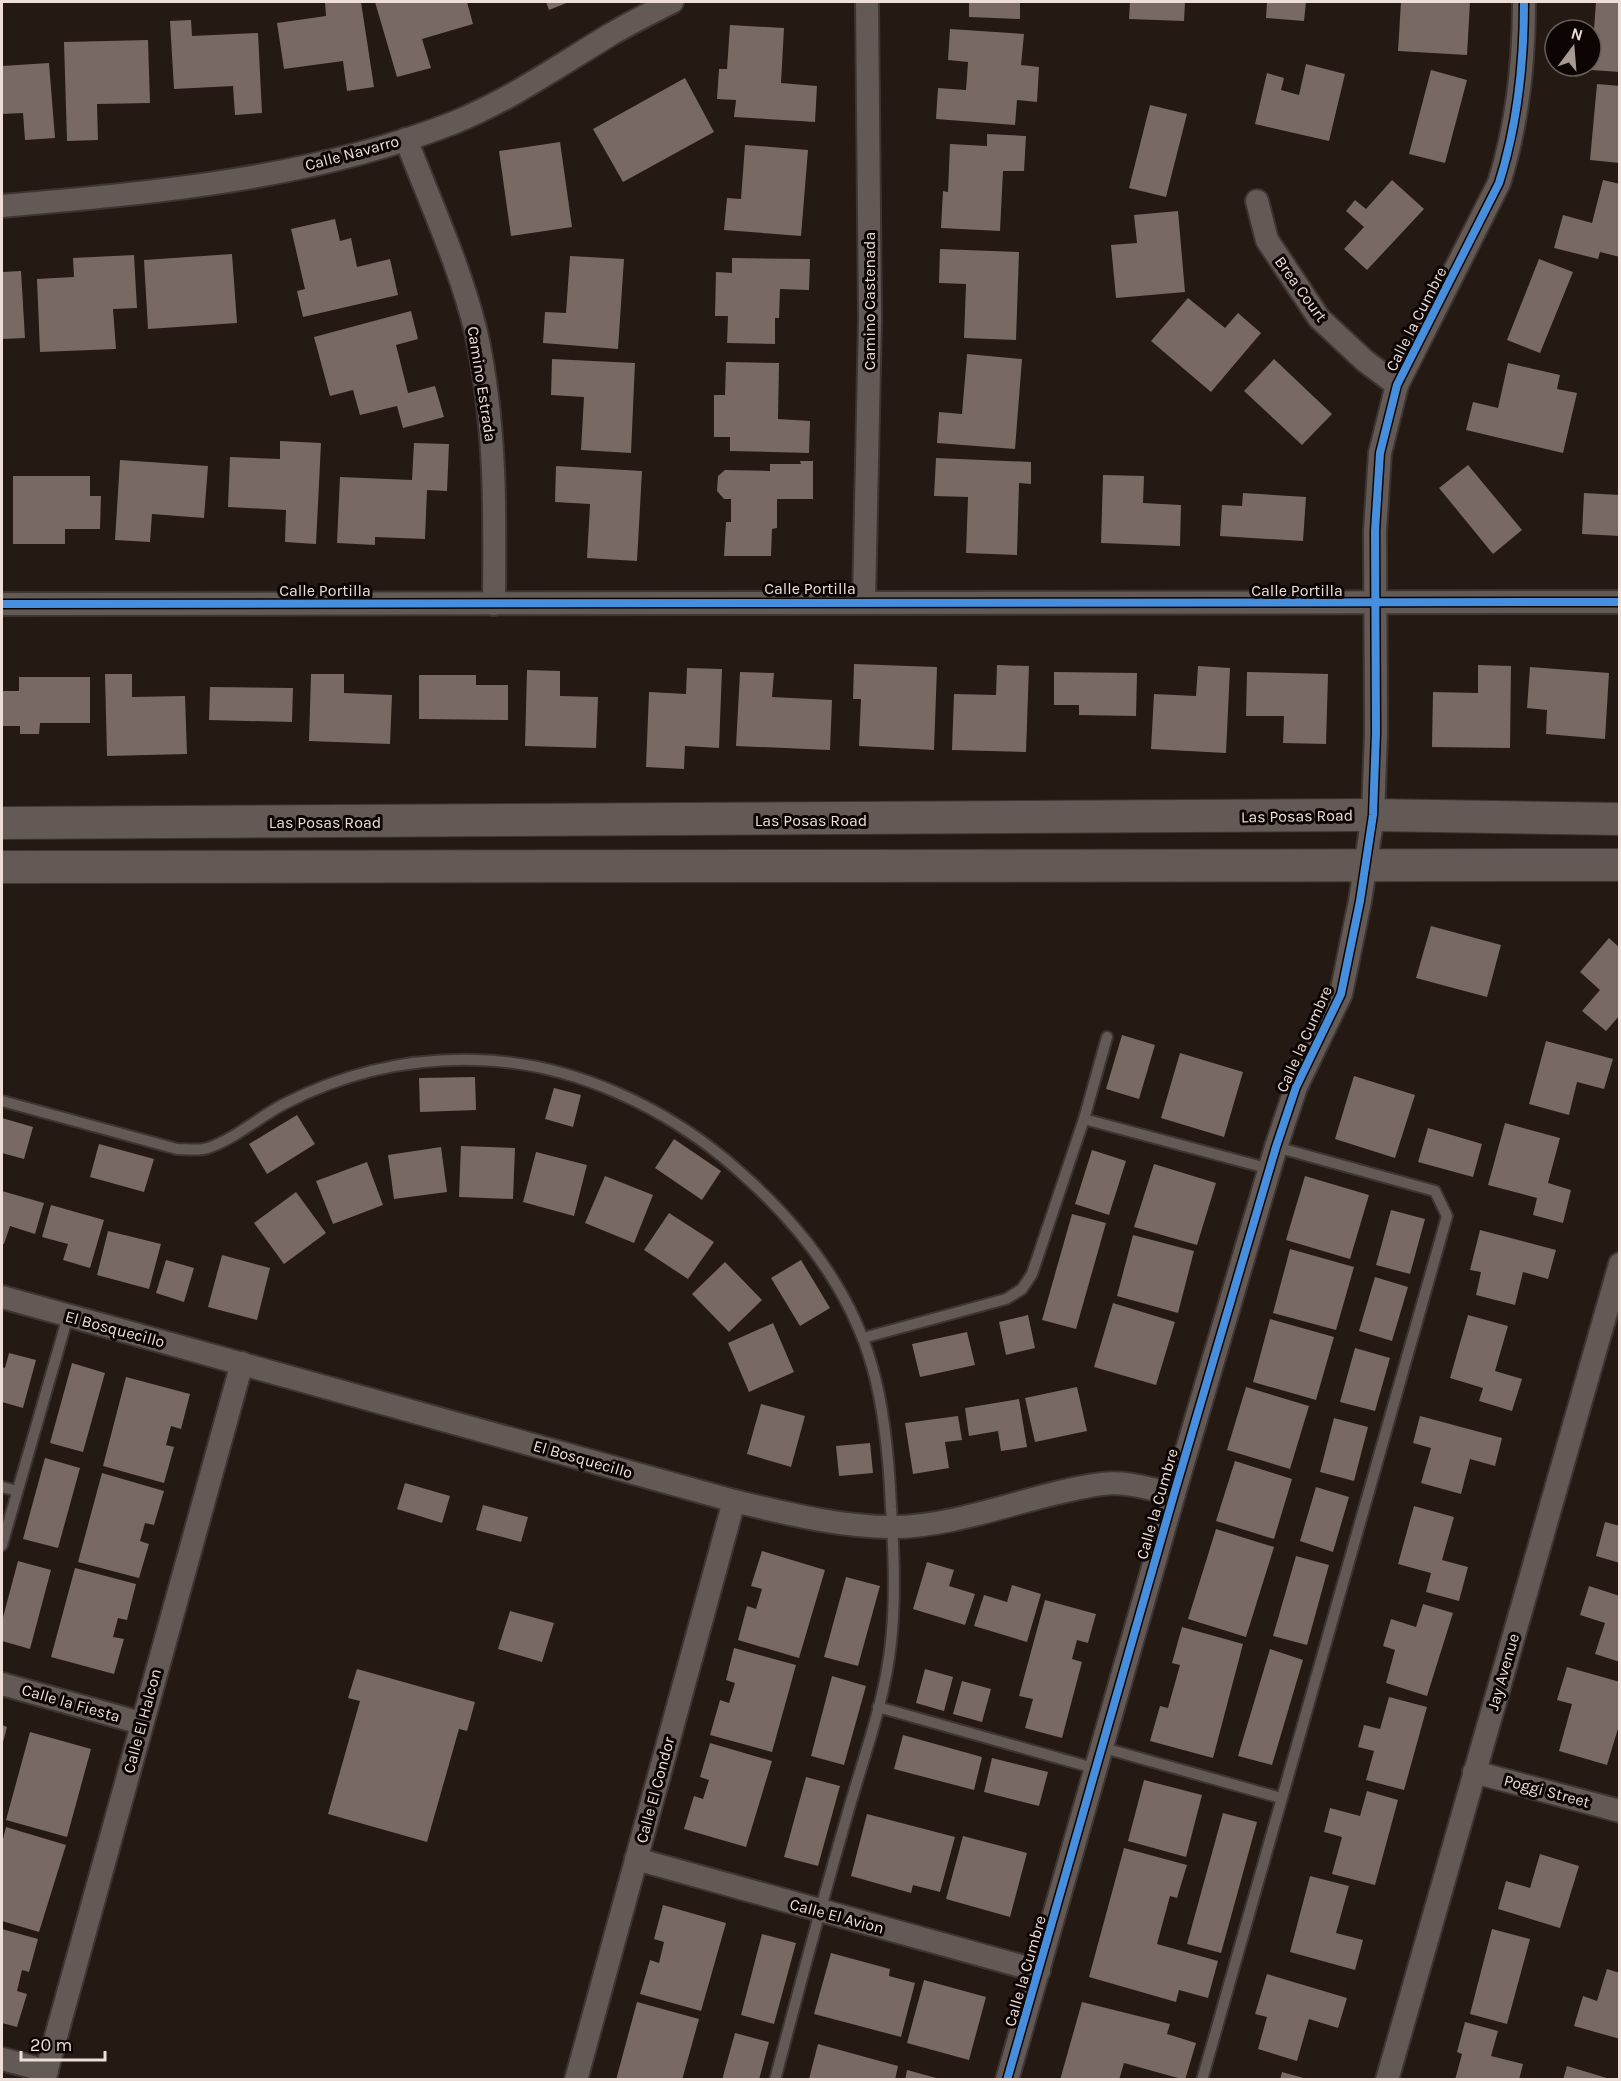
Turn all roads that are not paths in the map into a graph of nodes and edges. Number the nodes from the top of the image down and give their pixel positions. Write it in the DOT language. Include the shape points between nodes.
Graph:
graph roads {
  1 [pos="672,2"];
  2 [pos="867,2"];
  3 [pos="1524,2"];
  4 [pos="406,139"];
  5 [pos="1257,201"];
  6 [pos="2,206"];
  7 [pos="1397,385"];
  8 [pos="864,601"];
  9 [pos="1620,602"];
  10 [pos="2,604"];
  11 [pos="494,604"];
  12 [pos="1377,604"];
  13 [pos="1372,815"];
  14 [pos="1620,819"];
  15 [pos="2,824"];
  16 [pos="1366,865"];
  17 [pos="1620,865"];
  18 [pos="2,867"];
  19 [pos="1107,1037"];
  20 [pos="2,1101"];
  21 [pos="1084,1119"];
  22 [pos="1276,1147"];
  23 [pos="1270,1168"];
  24 [pos="1620,1264"];
  25 [pos="2,1297"];
  26 [pos="68,1316"];
  27 [pos="863,1338"];
  28 [pos="242,1363"];
  29 [pos="2,1487"];
  30 [pos="17,1491"];
  31 [pos="1174,1494"];
  32 [pos="734,1501"];
  33 [pos="892,1527"];
  34 [pos="2,1545"];
  35 [pos="2,1684"];
  36 [pos="878,1707"];
  37 [pos="141,1723"];
  38 [pos="1104,1748"];
  39 [pos="1097,1769"];
  40 [pos="1474,1772"];
  41 [pos="1281,1798"];
  42 [pos="1620,1811"];
  43 [pos="636,1859"];
  44 [pos="819,1911"];
  45 [pos="1039,1971"];
  46 [pos="2,2059"];
  47 [pos="46,2075"];
  48 [pos="576,2079"];
  49 [pos="775,2079"];
  50 [pos="1007,2079"];
  51 [pos="1202,2079"];
  52 [pos="1387,2079"];
  1 -- 4 [label="street, Calle Navarro" via="499,101"];
  2 -- 8 [label="street, Camino Castenada" via="870,319"];
  3 -- 7 [label="street, Calle la Cumbre" via="1518,106 1499,183"];
  4 -- 6 [label="street, Calle Navarro" via="247,177 125,196"];
  4 -- 11 [label="street, Camino Estrada" via="476,331 492,447"];
  5 -- 7 [label="street, Brea Court" via="1267,240 1319,318"];
  7 -- 12 [label="street, Calle la Cumbre" via="1380,453 1375,531"];
  8 -- 11 [label="street, Calle Portilla"];
  8 -- 12 [label="street, Calle Portilla"];
  9 -- 12 [label="street, Calle Portilla"];
  10 -- 11 [label="street, Calle Portilla"];
  12 -- 13 [label="street, Calle la Cumbre"];
  13 -- 14 [label="main road, Las Posas Road"];
  13 -- 15 [label="main road, Las Posas Road"];
  13 -- 16 [label="street, Calle la Cumbre"];
  16 -- 17 [label="main road"];
  16 -- 18 [label="main road"];
  16 -- 22 [label="street, Calle la Cumbre" via="1341,994 1296,1088"];
  19 -- 21 [label="lane"];
  20 -- 27 [label="lane" via="177,1149 207,1149 281,1105 326,1085 419,1061 477,1060 526,1066 591,1082 686,1128 776,1204 812,1245"];
  21 -- 23 [label="lane"];
  21 -- 27 [label="lane" via="1032,1274 1022,1289 1006,1299"];
  22 -- 23 [label="street, Calle la Cumbre"];
  22 -- 41 [label="lane" via="1435,1191 1447,1216"];
  23 -- 31 [label="street, Calle la Cumbre"];
  24 -- 40 [label="street, Jay Avenue"];
  25 -- 26 [label="street, El Bosquecillo"];
  26 -- 28 [label="street, El Bosquecillo"];
  26 -- 30 [label="lane"];
  27 -- 33 [label="lane" via="886,1439"];
  28 -- 32 [label="street, El Bosquecillo"];
  28 -- 37 [label="street, Calle El Halcon"];
  29 -- 30 [label="lane"];
  30 -- 34 [label="lane"];
  31 -- 33 [label="street, El Bosquecillo" via="1130,1484 1102,1484 949,1520"];
  31 -- 38 [label="street, Calle la Cumbre"];
  32 -- 33 [label="street, El Bosquecillo" via="827,1521"];
  32 -- 43 [label="street, Calle El Condor"];
  33 -- 36 [label="lane" via="895,1592 891,1645"];
  35 -- 37 [label="street, Calle la Fiesta"];
  36 -- 39 [label="lane"];
  36 -- 44 [label="lane"];
  37 -- 47 [label="street, Calle El Halcon"];
  38 -- 39 [label="street, Calle la Cumbre"];
  38 -- 41 [label="lane"];
  39 -- 45 [label="street, Calle la Cumbre"];
  40 -- 42 [label="street, Poggi Street"];
  40 -- 52 [label="street, Jay Avenue"];
  41 -- 51 [label="lane"];
  43 -- 44 [label="street, Calle El Avion"];
  43 -- 48 [label="street, Calle El Condor"];
  44 -- 45 [label="street, Calle El Avion"];
  44 -- 49 [label="lane"];
  45 -- 50 [label="street, Calle la Cumbre"];
  46 -- 47 [label="street"];
}
